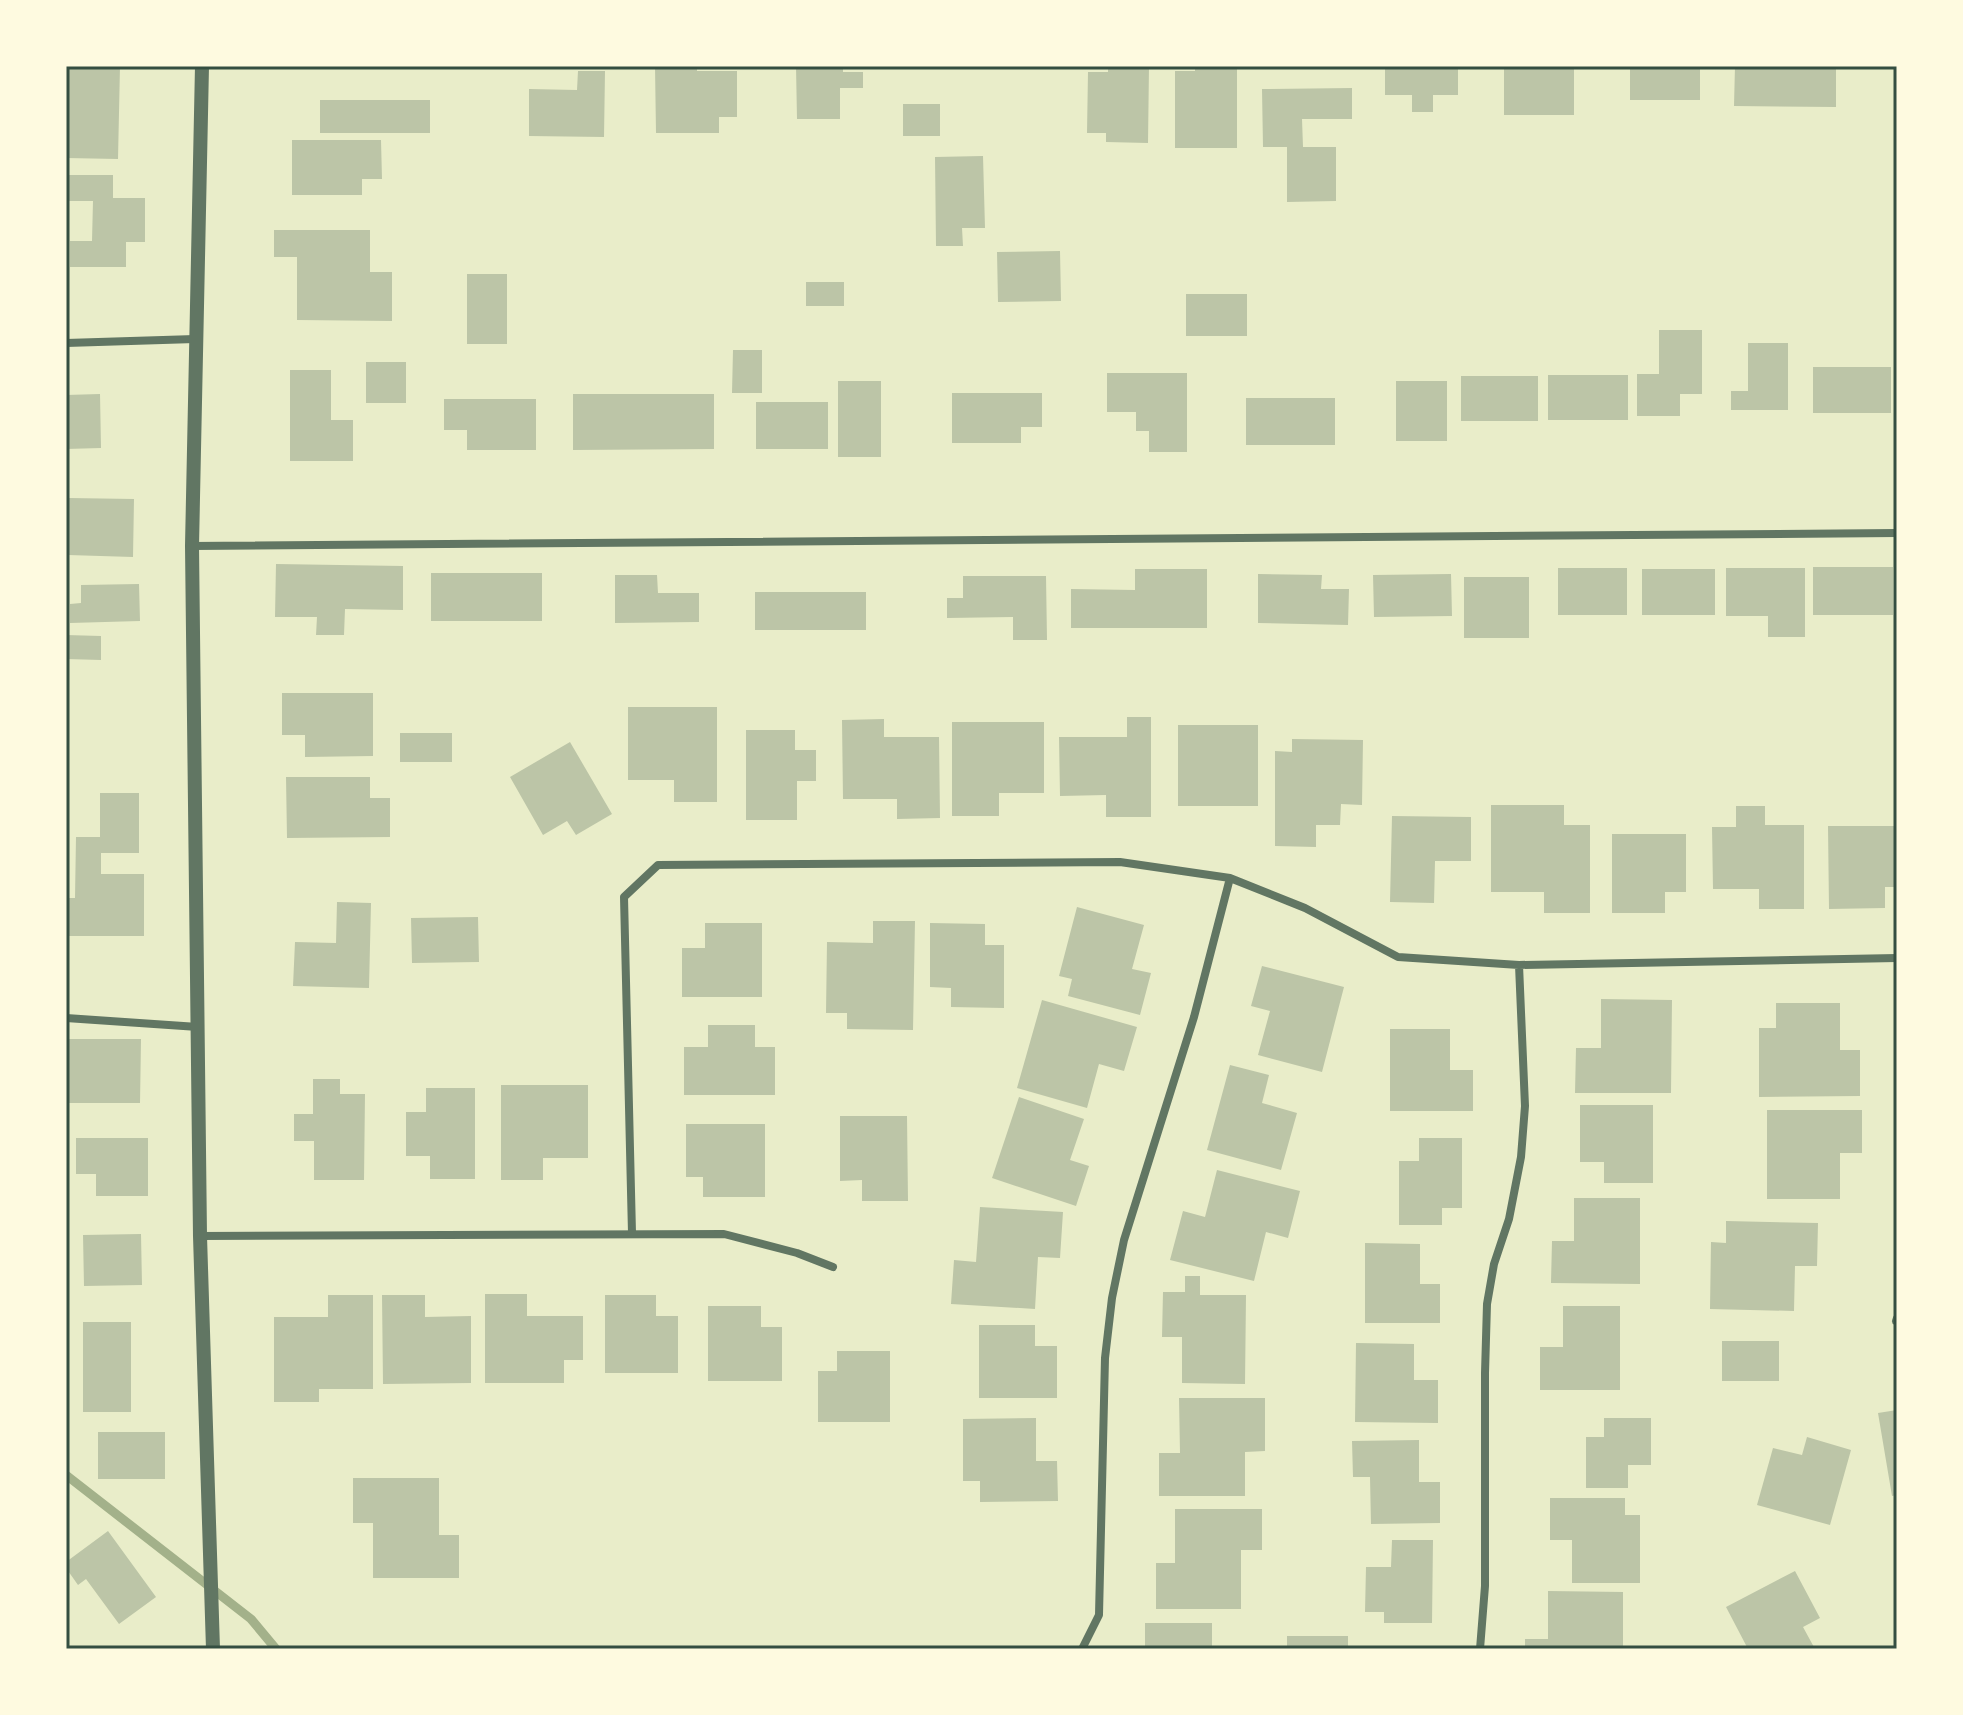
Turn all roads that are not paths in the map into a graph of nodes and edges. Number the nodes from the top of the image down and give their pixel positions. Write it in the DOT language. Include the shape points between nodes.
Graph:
graph roads {
  1 [pos="202,66"];
  2 [pos="195,339"];
  3 [pos="66,343"];
  4 [pos="1897,533"];
  5 [pos="192,546"];
  6 [pos="1230,878"];
  7 [pos="1897,958"];
  8 [pos="1519,965"];
  9 [pos="66,1018"];
  10 [pos="198,1027"];
  11 [pos="632,1233"];
  12 [pos="200,1236"];
  13 [pos="833,1267"];
  14 [pos="212,1643"];
  15 [pos="1082,1649"];
  16 [pos="1480,1649"];
  1 -- 2 [label="street"];
  2 -- 3 [label="street"];
  2 -- 5 [label="street"];
  4 -- 5 [label="street"];
  5 -- 10 [label="street"];
  6 -- 8 [label="street" via="1305,908 1398,957"];
  6 -- 11 [label="street" via="1120,862 658,865 624,897"];
  6 -- 15 [label="street" via="1194,1017 1124,1240 1112,1298 1105,1358 1099,1615"];
  7 -- 8 [label="street"];
  8 -- 16 [label="street" via="1525,1106 1521,1157 1487,1304"];
  9 -- 10 [label="street"];
  10 -- 12 [label="street"];
  11 -- 12 [label="street"];
  11 -- 13 [label="street" via="724,1234"];
  12 -- 14 [label="street"];
}
